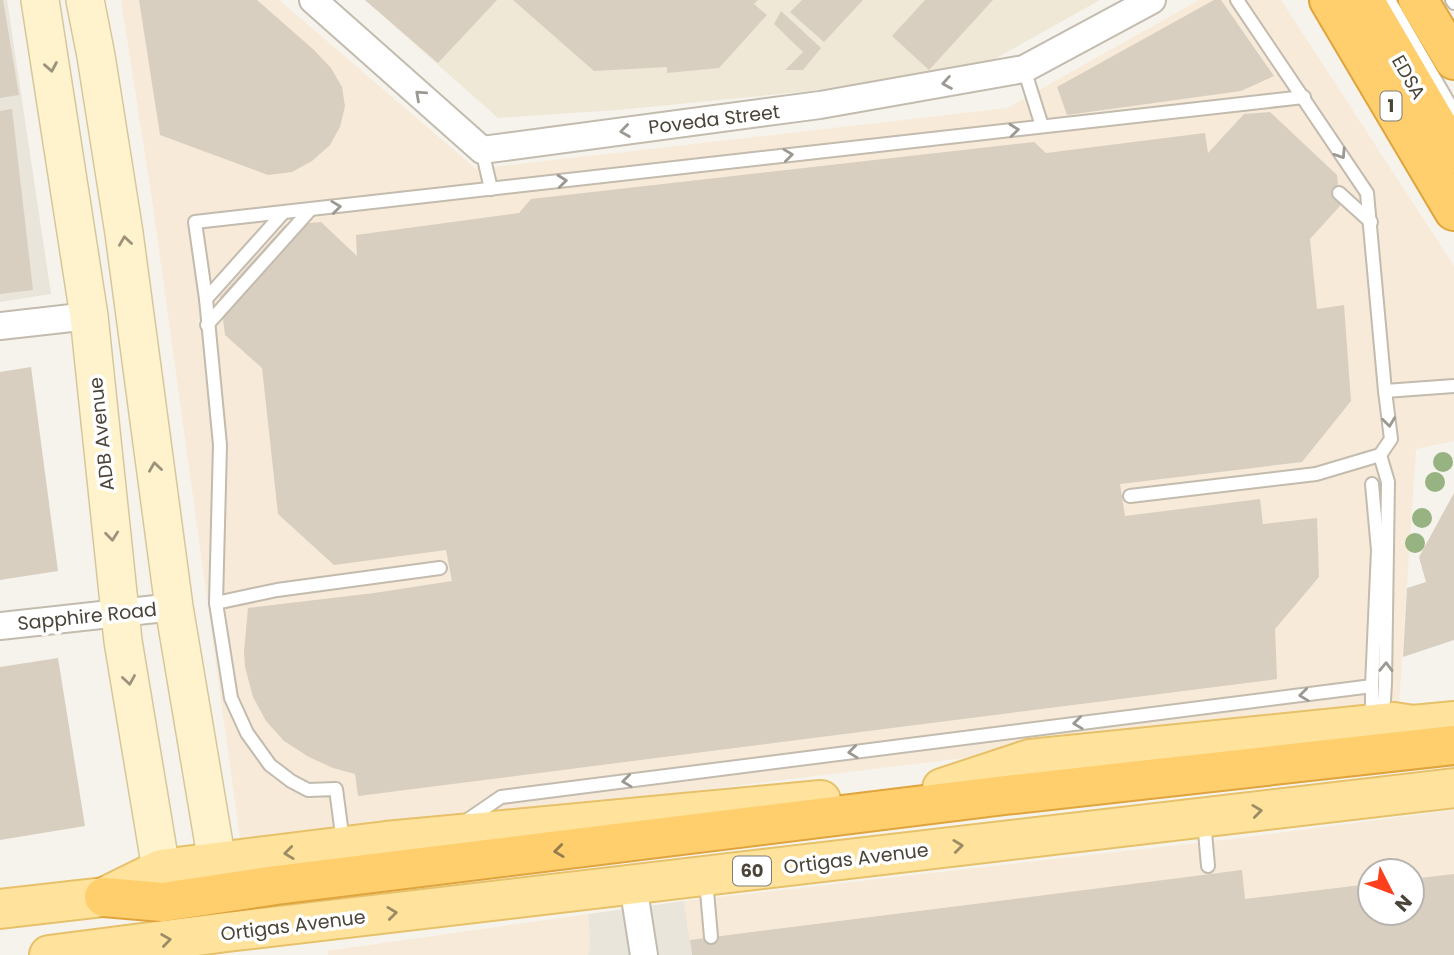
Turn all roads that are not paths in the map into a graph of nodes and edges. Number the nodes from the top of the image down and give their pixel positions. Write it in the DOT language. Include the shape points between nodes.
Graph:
graph roads {
  1 [pos="40,0"];
  2 [pos="85,0"];
  3 [pos="313,0"];
  4 [pos="1152,0"];
  5 [pos="1237,0"];
  6 [pos="1329,0"];
  7 [pos="1364,0"];
  8 [pos="1389,0"];
  9 [pos="1418,0"];
  10 [pos="1454,60"];
  11 [pos="1024,69"];
  12 [pos="1304,97"];
  13 [pos="1454,112"];
  14 [pos="1042,126"];
  15 [pos="482,150"];
  16 [pos="1454,154"];
  17 [pos="491,188"];
  18 [pos="1339,193"];
  19 [pos="310,210"];
  20 [pos="1454,211"];
  21 [pos="283,213"];
  22 [pos="1371,222"];
  23 [pos="206,299"];
  24 [pos="89,316"];
  25 [pos="207,325"];
  26 [pos="0,326"];
  27 [pos="1454,386"];
  28 [pos="1385,391"];
  29 [pos="1380,454"];
  30 [pos="1372,484"];
  31 [pos="1130,496"];
  32 [pos="440,568"];
  33 [pos="216,603"];
  34 [pos="174,607"];
  35 [pos="119,613"];
  36 [pos="0,626"];
  37 [pos="1372,686"];
  38 [pos="1454,721"];
  39 [pos="1387,727"];
  40 [pos="1454,738"];
  41 [pos="1454,745"];
  42 [pos="1053,779"];
  43 [pos="1454,788"];
  44 [pos="1204,817"];
  45 [pos="447,836"];
  46 [pos="344,846"];
  47 [pos="217,862"];
  48 [pos="1208,866"];
  49 [pos="161,869"];
  50 [pos="705,876"];
  51 [pos="633,885"];
  52 [pos="104,897"];
  53 [pos="0,909"];
  54 [pos="711,937"];
  55 [pos="100,952"];
  56 [pos="50,955"];
  57 [pos="643,955"];
  1 -- 24 [label="street, ADB Avenue, one-way"];
  34 -- 2 [label="street, one-way" via="124,233"];
  15 -- 3 [label="street, one-way"];
  4 -- 11 [label="street, Poveda Street"];
  5 -- 12 [label="lane"];
  6 -- 20 [label="highway, 1"];
  7 -- 16 [label="highway, EDSA / 1"];
  8 -- 13 [label="lane"];
  9 -- 10 [label="highway"];
  11 -- 14 [label="lane"];
  11 -- 15 [label="street, Poveda Street, one-way" via="820,105"];
  12 -- 14 [label="lane"];
  12 -- 22 [label="lane, one-way" via="1367,193"];
  17 -- 14 [label="lane, one-way"];
  15 -- 17 [label="lane"];
  19 -- 17 [label="lane, one-way"];
  18 -- 22 [label="lane"];
  19 -- 21 [label="lane"];
  19 -- 25 [label="lane"];
  21 -- 23 [label="lane"];
  21 -- 23 [label="lane" via="195,222"];
  22 -- 28 [label="lane"];
  23 -- 25 [label="lane"];
  24 -- 26 [label="street"];
  24 -- 35 [label="street, ADB Avenue, one-way"];
  25 -- 33 [label="lane" via="220,445"];
  27 -- 28 [label="lane"];
  28 -- 29 [label="lane, one-way" via="1391,439"];
  29 -- 31 [label="lane" via="1316,474"];
  39 -- 29 [label="lane, one-way" via="1388,482"];
  30 -- 37 [label="lane" via="1378,550"];
  32 -- 33 [label="lane"];
  33 -- 46 [label="lane" via="231,698 247,733 270,765 291,781 308,790 336,789"];
  34 -- 35 [label="street, Sapphire Road"];
  34 -- 47 [label="street"];
  35 -- 36 [label="street, Sapphire Road"];
  35 -- 49 [label="street, ADB Avenue, one-way"];
  37 -- 39 [label="lane"];
  37 -- 45 [label="lane, one-way" via="500,797"];
  38 -- 39 [label="main road"];
  39 -- 45 [label="main road" via="942,788"];
  40 -- 42 [label="lane" via="1063,782"];
  41 -- 52 [label="highway, one-way" via="992,797 163,902"];
  44 -- 43 [label="main road, Ortigas Avenue / 60, one-way"];
  44 -- 48 [label="lane"];
  50 -- 44 [label="main road, Ortigas Avenue / 60, one-way"];
  45 -- 46 [label="main road"];
  46 -- 47 [label="main road, one-way"];
  47 -- 49 [label="main road"];
  49 -- 52 [label="main road"];
  50 -- 51 [label="main road, Ortigas Avenue / 60"];
  50 -- 54 [label="lane"];
  55 -- 51 [label="main road, Ortigas Avenue / 60, one-way" via="227,932"];
  51 -- 57 [label="street"];
  52 -- 53 [label="main road"];
  55 -- 56 [label="main road, Ortigas Avenue / 60"];
}
